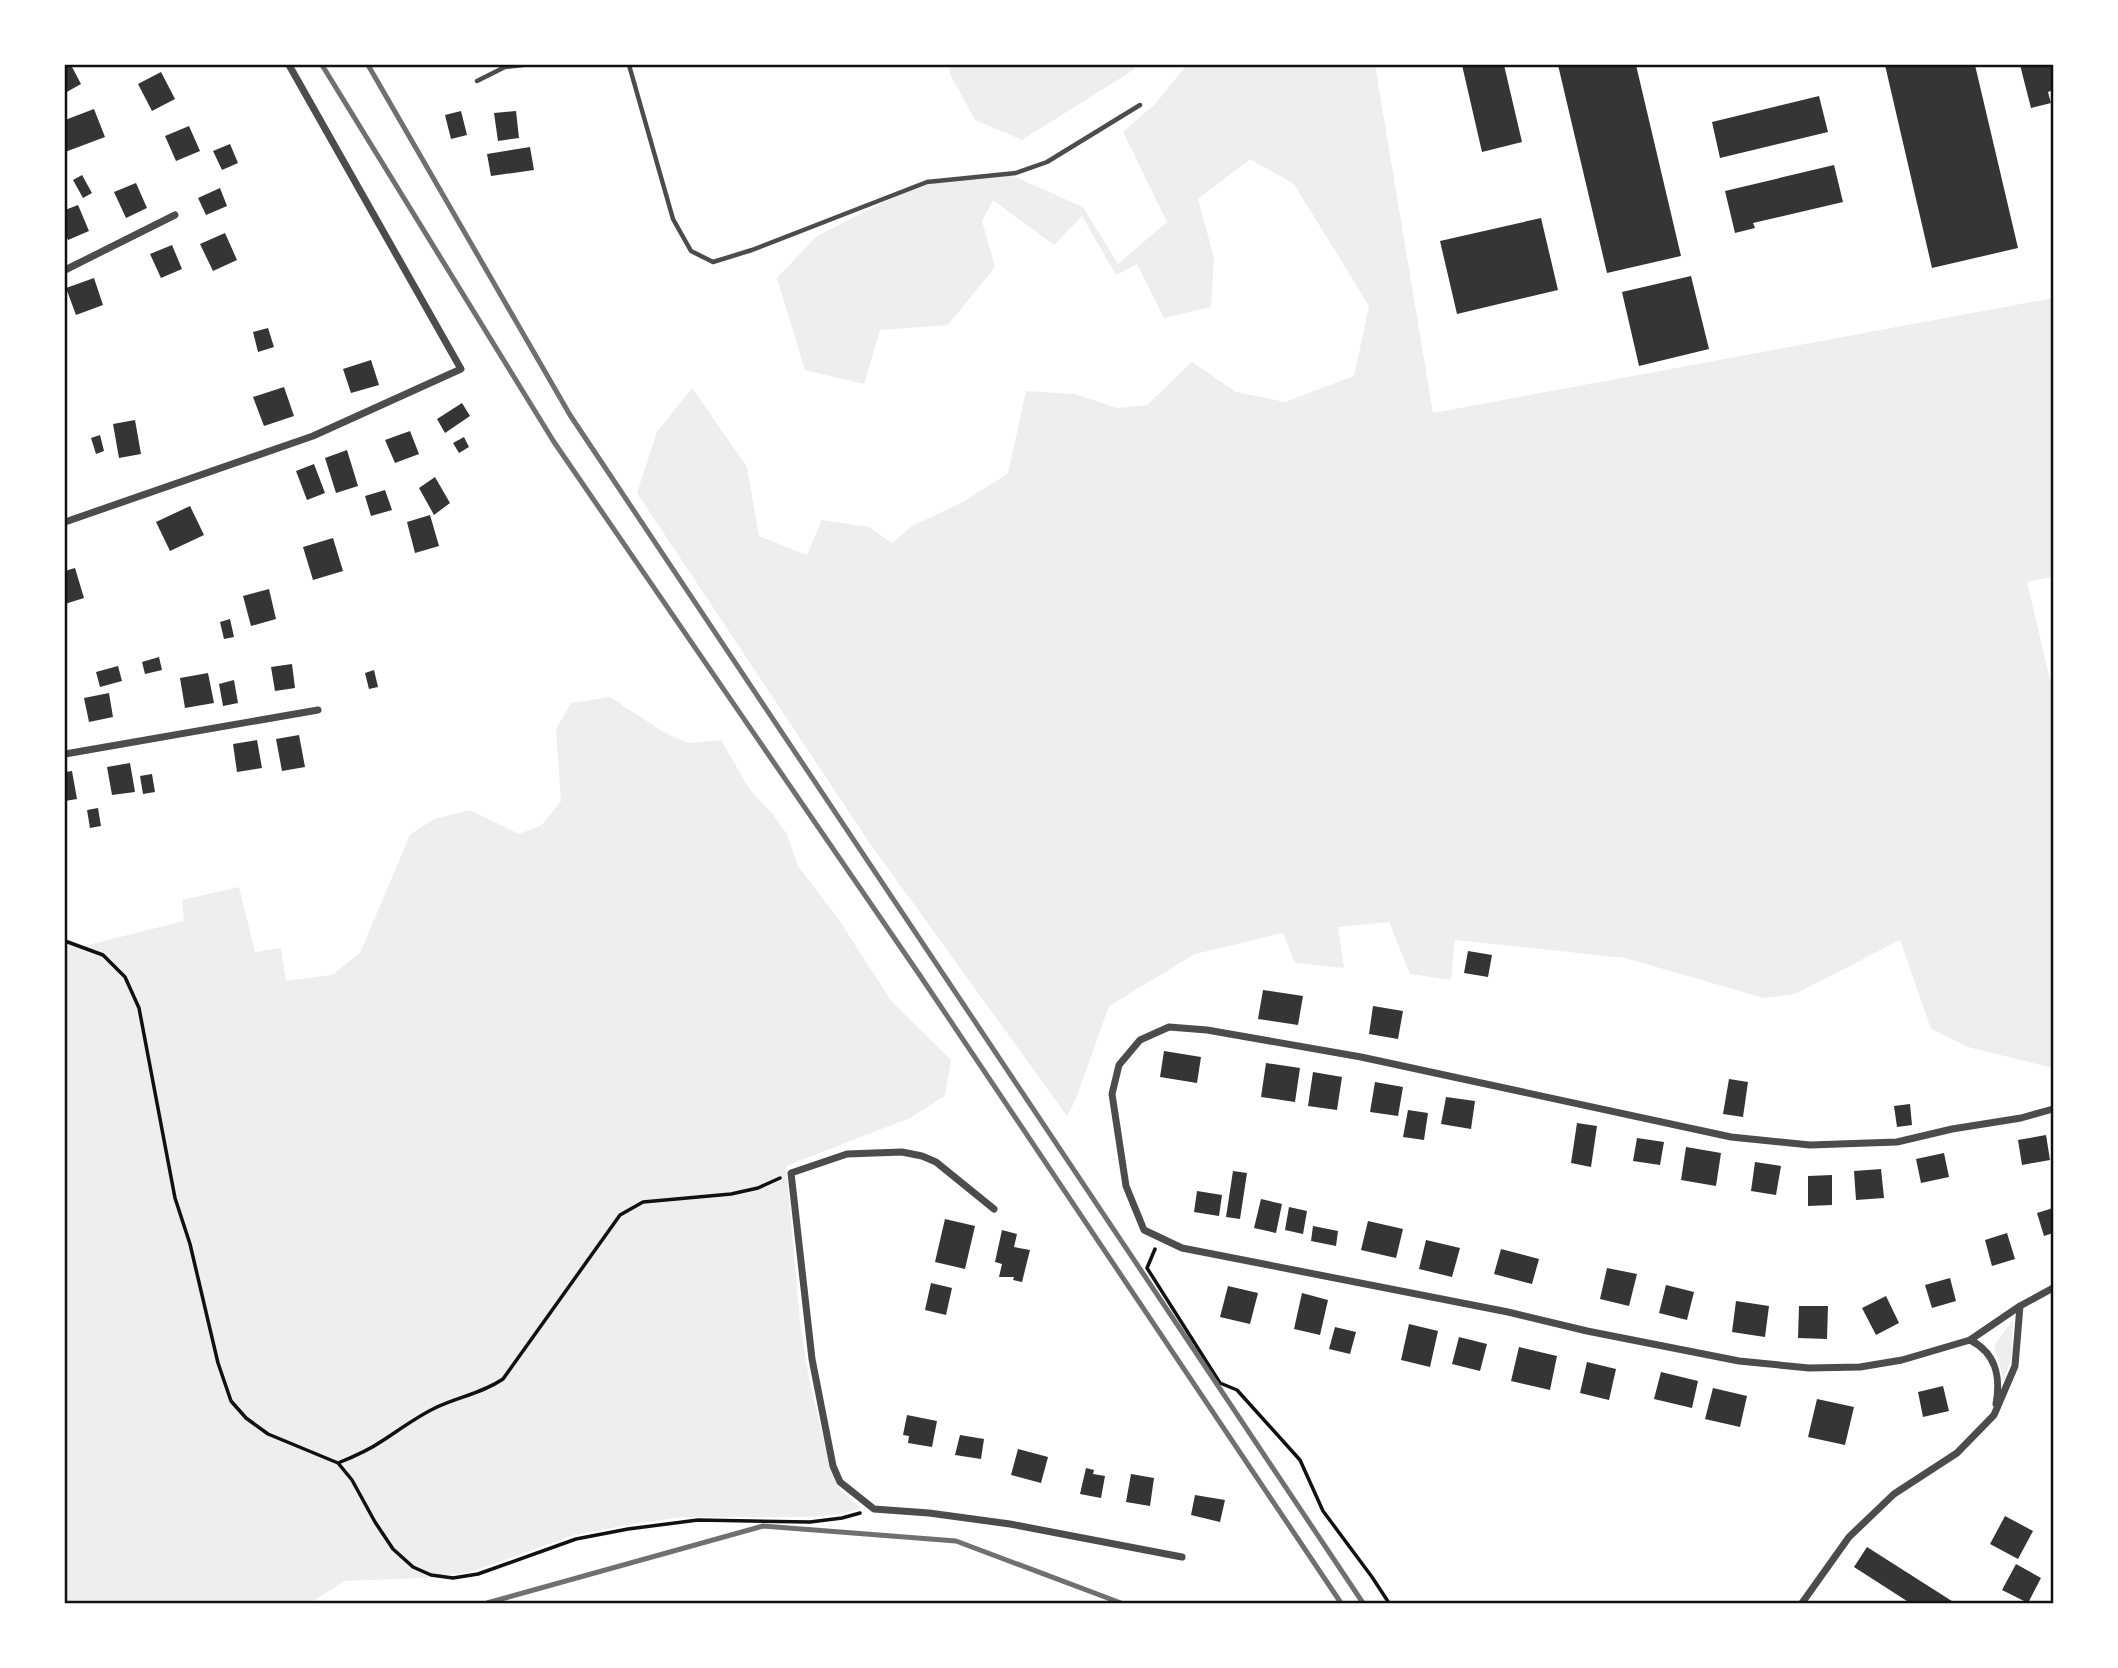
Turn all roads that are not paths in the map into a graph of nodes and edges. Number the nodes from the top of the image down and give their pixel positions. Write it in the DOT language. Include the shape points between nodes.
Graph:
graph roads {
  1 [pos="289,65"];
  2 [pos="523,65"];
  3 [pos="629,65"];
  4 [pos="477,81"];
  5 [pos="1140,105"];
  6 [pos="175,215"];
  7 [pos="65,270"];
  8 [pos="65,522"];
  9 [pos="318,710"];
  10 [pos="65,754"];
  11 [pos="2053,1110"];
  12 [pos="994,1209"];
  13 [pos="2053,1288"];
  14 [pos="2020,1306"];
  15 [pos="1970,1340"];
  16 [pos="1994,1415"];
  17 [pos="1182,1557"];
  18 [pos="1802,1603"];
  1 -- 8 [label="street" via="461,369 313,436"];
  2 -- 4 [label="lane" via="505,67"];
  3 -- 5 [label="lane" via="673,219 691,251 713,262 927,183 1016,173 1047,162"];
  6 -- 7 [label="street"];
  9 -- 10 [label="street"];
  11 -- 15 [label="street" via="1897,1142 1810,1145 1731,1137 1361,1057 1208,1030 1169,1027 1140,1040 1119,1065 1112,1094 1126,1186 1144,1230 1182,1248 1739,1361 1809,1368 1860,1367"];
  12 -- 17 [label="street" via="936,1162 902,1152 847,1154 791,1173 812,1359 833,1466 841,1482 874,1509 1010,1524"];
  13 -- 14 [label="street"];
  14 -- 15 [label="street"];
  14 -- 16 [label="street" via="2015,1366"];
  15 -- 16 [label="street" via="1995,1362 2000,1386"];
  16 -- 18 [label="street" via="1957,1453 1894,1494 1849,1537"];
}
